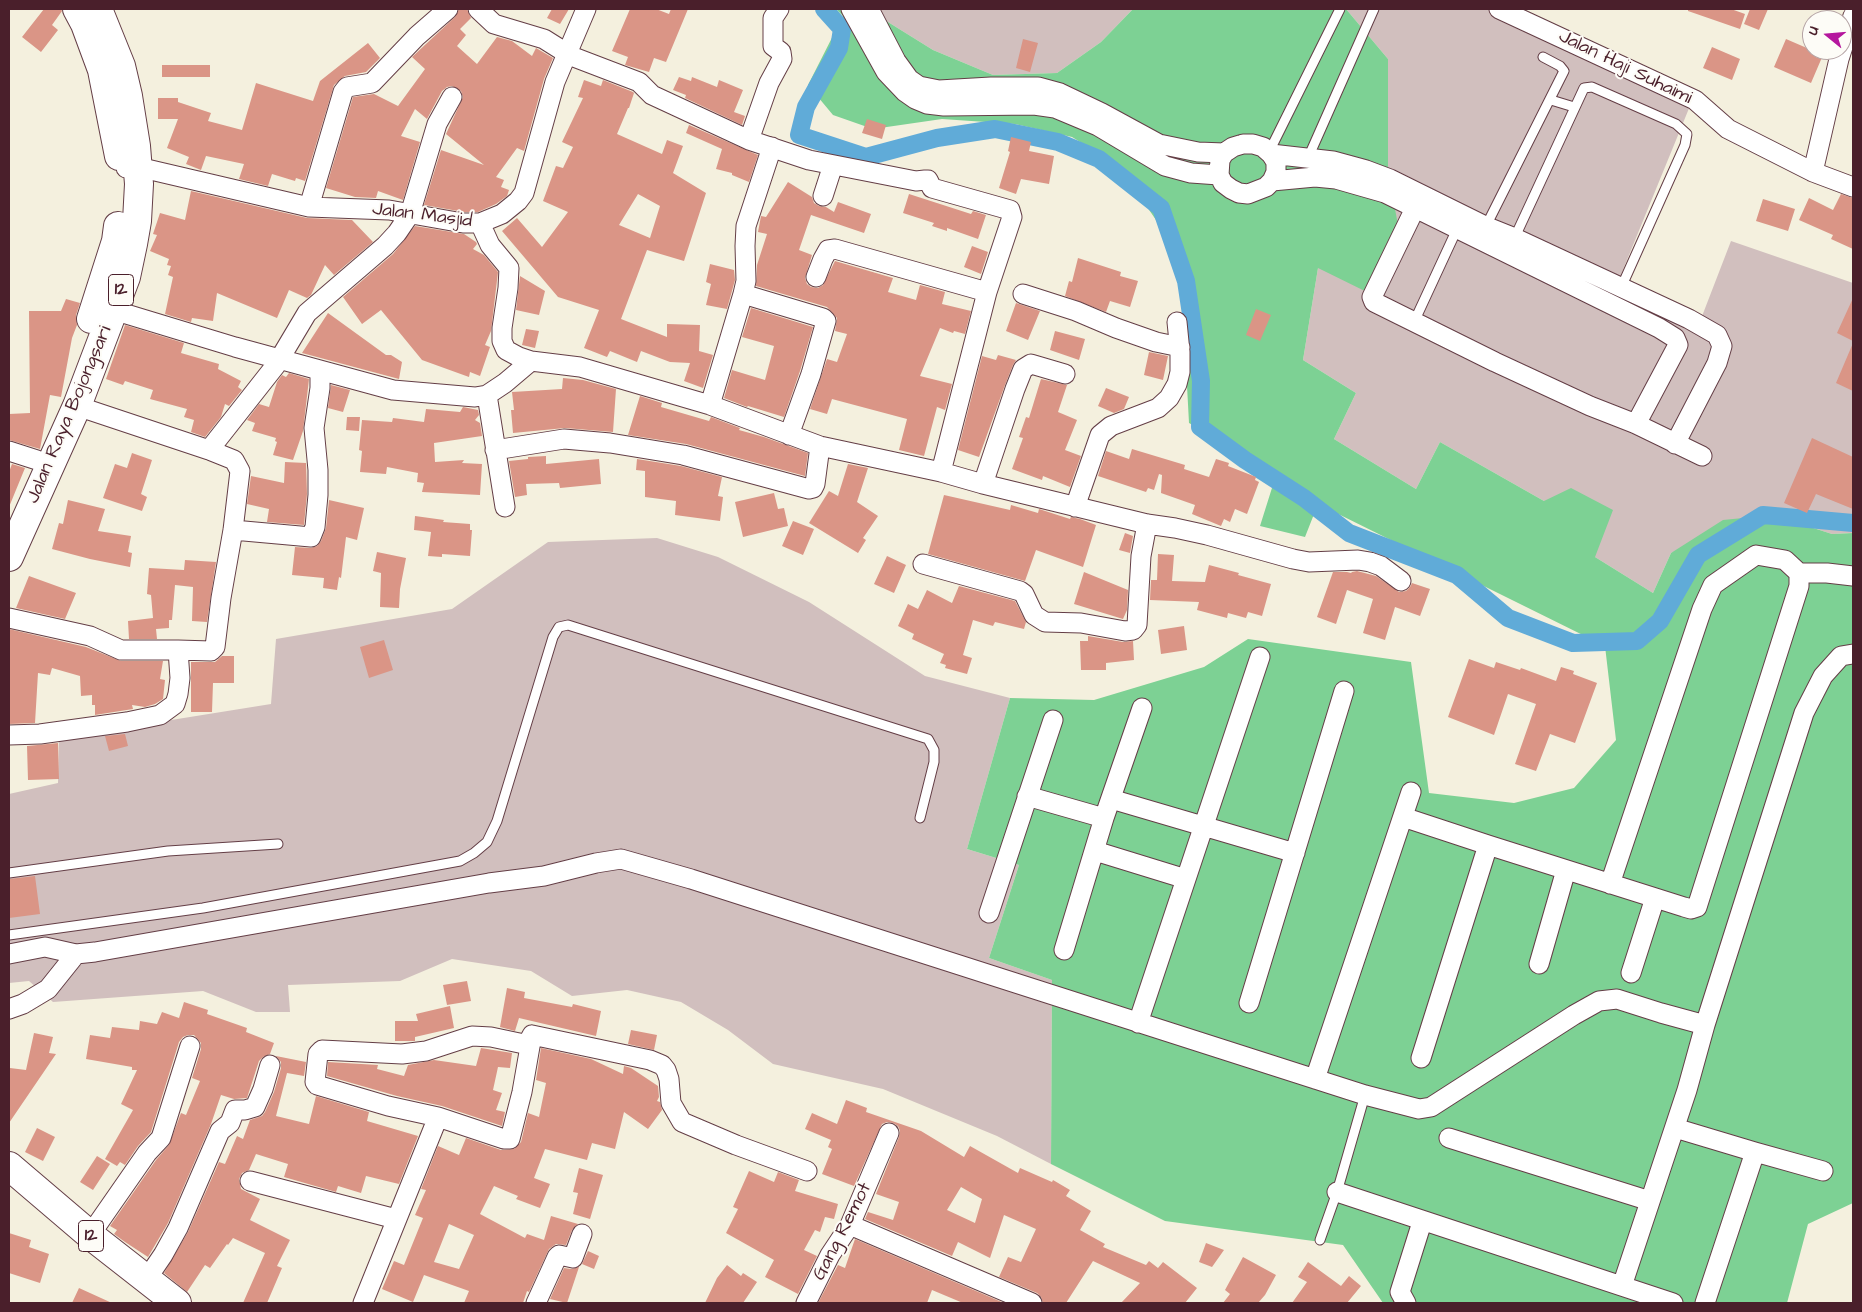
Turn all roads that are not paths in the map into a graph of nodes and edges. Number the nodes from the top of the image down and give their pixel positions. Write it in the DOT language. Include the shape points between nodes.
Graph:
graph roads {
  1 [pos="77,9"];
  2 [pos="98,9"];
  3 [pos="448,9"];
  4 [pos="478,9"];
  5 [pos="586,9"];
  6 [pos="779,9"];
  7 [pos="851,9"];
  8 [pos="869,9"];
  9 [pos="1340,9"];
  10 [pos="1374,9"];
  11 [pos="1499,9"];
  12 [pos="1853,16"];
  13 [pos="567,53"];
  14 [pos="1542,57"];
  15 [pos="978,96"];
  16 [pos="452,97"];
  17 [pos="1551,100"];
  18 [pos="1574,107"];
  19 [pos="750,140"];
  20 [pos="772,147"];
  21 [pos="1224,153"];
  22 [pos="1270,153"];
  23 [pos="1308,158"];
  24 [pos="834,165"];
  25 [pos="129,168"];
  26 [pos="1813,172"];
  27 [pos="1219,175"];
  28 [pos="1272,180"];
  29 [pos="1387,186"];
  30 [pos="1853,187"];
  31 [pos="823,196"];
  32 [pos="1419,202"];
  33 [pos="309,206"];
  34 [pos="410,214"];
  35 [pos="1460,222"];
  36 [pos="480,223"];
  37 [pos="1482,232"];
  38 [pos="1511,245"];
  39 [pos="1569,273"];
  40 [pos="816,277"];
  41 [pos="1621,288"];
  42 [pos="987,292"];
  43 [pos="743,294"];
  44 [pos="1023,294"];
  45 [pos="1612,306"];
  46 [pos="113,310"];
  47 [pos="1689,319"];
  48 [pos="1177,322"];
  49 [pos="1414,322"];
  50 [pos="1676,338"];
  51 [pos="1180,347"];
  52 [pos="280,358"];
  53 [pos="531,361"];
  54 [pos="320,370"];
  55 [pos="1065,374"];
  56 [pos="487,395"];
  57 [pos="710,405"];
  58 [pos="77,406"];
  59 [pos="1636,424"];
  60 [pos="789,435"];
  61 [pos="1675,444"];
  62 [pos="820,446"];
  63 [pos="209,450"];
  64 [pos="495,450"];
  65 [pos="9,451"];
  66 [pos="1702,456"];
  67 [pos="37,460"];
  68 [pos="941,472"];
  69 [pos="983,484"];
  70 [pos="1075,506"];
  71 [pos="505,507"];
  72 [pos="9,519"];
  73 [pos="1147,524"];
  74 [pos="233,530"];
  75 [pos="9,557"];
  76 [pos="923,564"];
  77 [pos="1799,574"];
  78 [pos="1853,576"];
  79 [pos="1401,581"];
  80 [pos="9,618"];
  81 [pos="178,650"];
  82 [pos="1853,654"];
  83 [pos="1260,657"];
  84 [pos="1344,691"];
  85 [pos="1142,708"];
  86 [pos="1053,720"];
  87 [pos="9,735"];
  88 [pos="1411,792"];
  89 [pos="1027,796"];
  90 [pos="1110,799"];
  91 [pos="1403,817"];
  92 [pos="920,818"];
  93 [pos="1104,818"];
  94 [pos="1204,827"];
  95 [pos="278,844"];
  96 [pos="1488,845"];
  97 [pos="1095,851"];
  98 [pos="1294,853"];
  99 [pos="1566,870"];
  100 [pos="9,873"];
  101 [pos="1186,879"];
  102 [pos="1610,884"];
  103 [pos="1655,898"];
  104 [pos="989,914"];
  105 [pos="9,935"];
  106 [pos="1064,950"];
  107 [pos="9,954"];
  108 [pos="76,954"];
  109 [pos="1539,964"];
  110 [pos="1631,973"];
  111 [pos="1249,1003"];
  112 [pos="9,1009"];
  113 [pos="1138,1023"];
  114 [pos="1706,1025"];
  115 [pos="532,1035"];
  116 [pos="190,1046"];
  117 [pos="1421,1058"];
  118 [pos="270,1065"];
  119 [pos="1315,1079"];
  120 [pos="1364,1094"];
  121 [pos="438,1117"];
  122 [pos="1675,1128"];
  123 [pos="889,1133"];
  124 [pos="1449,1138"];
  125 [pos="1755,1152"];
  126 [pos="9,1166"];
  127 [pos="807,1171"];
  128 [pos="1823,1171"];
  129 [pos="250,1181"];
  130 [pos="9,1191"];
  131 [pos="1337,1192"];
  132 [pos="1650,1201"];
  133 [pos="396,1219"];
  134 [pos="1422,1222"];
  135 [pos="850,1225"];
  136 [pos="582,1234"];
  137 [pos="90,1235"];
  138 [pos="1320,1240"];
  139 [pos="1622,1286"];
  140 [pos="147,1291"];
  141 [pos="177,1303"];
  142 [pos="363,1303"];
  143 [pos="536,1303"];
  144 [pos="806,1303"];
  145 [pos="1032,1303"];
  146 [pos="1406,1303"];
  147 [pos="1673,1303"];
  148 [pos="1705,1303"];
  1 -- 25 [label="highway, Jalan Raya Bojongsari / 12" via="102,70 119,148"];
  2 -- 25 [label="highway, Jalan Raya Bojongsari / 12" via="121,66 126,89"];
  3 -- 33 [label="street" via="372,83 347,87 342,92"];
  4 -- 13 [label="street" via="494,24 544,39"];
  5 -- 13 [label="street, Jalan Masjid"];
  6 -- 19 [label="street" via="773,18 773,46 781,52 782,59 769,83"];
  7 -- 15 [label="street" via="886,72 915,99 944,106"];
  8 -- 15 [label="street" via="909,79 919,86"];
  9 -- 22 [label="lane"];
  10 -- 23 [label="lane"];
  11 -- 26 [label="street, Jalan Haji Suhaimi" via="1695,100 1728,130"];
  12 -- 26 [label="street" via="1839,59"];
  13 -- 19 [label="street" via="639,82 652,95"];
  13 -- 36 [label="street, Jalan Masjid" via="555,82 524,193 502,214"];
  14 -- 17 [label="lane" via="1564,71"];
  15 -- 21 [label="street" via="1038,88 1060,93 1160,144 1198,152"];
  15 -- 27 [label="street" via="1055,108 1098,126 1165,166"];
  16 -- 34 [label="street" via="437,124"];
  17 -- 18 [label="lane"];
  17 -- 37 [label="lane"];
  18 -- 38 [label="lane"];
  18 -- 41 [label="lane" via="1584,88 1592,87 1676,124 1687,134"];
  19 -- 20 [label="street"];
  20 -- 24 [label="street"];
  20 -- 43 [label="street" via="746,226"];
  21 -- 22 [label="street" via="1243,144 1263,147"];
  21 -- 27 [label="street"];
  22 -- 23 [label="street"];
  22 -- 28 [label="street" via="1276,162"];
  23 -- 29 [label="street" via="1366,170"];
  24 -- 31 [label="street"];
  24 -- 42 [label="street" via="916,181 928,180 932,188 1010,210 1012,217"];
  25 -- 33 [label="street, Jalan Masjid"];
  25 -- 46 [label="highway, Jalan Raya Bojongsari / 12" via="139,184 137,221 126,277"];
  25 -- 67 [label="highway, Jalan Raya Bojongsari / 12" via="116,241 95,309"];
  26 -- 30 [label="street, Jalan Haji Suhaimi"];
  27 -- 28 [label="street" via="1231,189 1248,194 1266,188"];
  28 -- 29 [label="street" via="1315,177"];
  29 -- 32 [label="street"];
  32 -- 35 [label="street"];
  32 -- 49 [label="street" via="1372,297 1374,302"];
  33 -- 34 [label="street, Jalan Masjid"];
  34 -- 36 [label="street, Jalan Masjid"];
  34 -- 52 [label="street" via="386,246 307,313"];
  35 -- 37 [label="street"];
  35 -- 49 [label="lane"];
  36 -- 53 [label="street" via="490,245 509,268 502,341 506,350"];
  37 -- 38 [label="street"];
  38 -- 39 [label="street"];
  39 -- 41 [label="street"];
  39 -- 45 [label="street"];
  40 -- 42 [label="street" via="828,250 835,249"];
  41 -- 45 [label="lane"];
  41 -- 47 [label="street"];
  42 -- 68 [label="street"];
  43 -- 57 [label="street"];
  43 -- 60 [label="street" via="826,321"];
  44 -- 51 [label="street" via="1156,342"];
  45 -- 50 [label="street"];
  46 -- 52 [label="street"];
  46 -- 58 [label="highway, Jalan Raya Bojongsari / 12"];
  47 -- 50 [label="street"];
  47 -- 61 [label="street" via="1717,335 1722,346 1717,363"];
  48 -- 51 [label="street"];
  49 -- 59 [label="street" via="1572,398"];
  50 -- 59 [label="street" via="1678,345"];
  51 -- 70 [label="street" via="1180,372 1169,398 1158,408 1111,426 1100,435"];
  52 -- 54 [label="street"];
  52 -- 63 [label="street"];
  53 -- 56 [label="street"];
  53 -- 57 [label="street" via="580,367"];
  54 -- 56 [label="street" via="393,390 475,397"];
  54 -- 74 [label="street" via="314,428 318,495 311,537"];
  55 -- 69 [label="street" via="1031,364 1024,369"];
  56 -- 64 [label="street"];
  57 -- 60 [label="street"];
  58 -- 63 [label="street"];
  58 -- 75 [label="highway, Jalan Raya Bojongsari / 12"];
  59 -- 61 [label="street"];
  60 -- 62 [label="street"];
  61 -- 66 [label="street"];
  62 -- 64 [label="street" via="815,484 809,489 683,455 610,443 564,439"];
  62 -- 68 [label="street"];
  63 -- 74 [label="street" via="234,460 240,471"];
  64 -- 71 [label="street"];
  65 -- 67 [label="street"];
  67 -- 72 [label="highway, Jalan Raya Bojongsari / 12"];
  68 -- 69 [label="street"];
  69 -- 70 [label="street"];
  70 -- 73 [label="street"];
  73 -- 76 [label="street" via="1141,556 1137,625 1133,630 1045,622 1034,615 1020,591"];
  73 -- 79 [label="street" via="1207,535 1309,562 1370,562"];
  74 -- 81 [label="street" via="215,648 211,651"];
  77 -- 78 [label="street"];
  77 -- 102 [label="street" via="1785,560 1756,554 1713,585 1702,609"];
  77 -- 103 [label="street" via="1799,586 1697,906 1691,909"];
  80 -- 81 [label="street" via="90,636 121,650"];
  81 -- 87 [label="street" via="178,694 175,704 165,712 127,722"];
  82 -- 114 [label="street" via="1841,656 1823,676 1804,713"];
  83 -- 94 [label="street"];
  84 -- 98 [label="street"];
  85 -- 90 [label="street"];
  86 -- 89 [label="street"];
  88 -- 91 [label="street"];
  89 -- 93 [label="street"];
  89 -- 104 [label="street"];
  90 -- 93 [label="street"];
  90 -- 94 [label="street"];
  91 -- 96 [label="street"];
  91 -- 119 [label="street"];
  92 -- 105 [label="lane" via="934,762 934,750 928,740 568,624 559,627 553,637 497,821 487,842 460,861 202,908"];
  93 -- 97 [label="street"];
  94 -- 98 [label="street"];
  94 -- 101 [label="street"];
  95 -- 100 [label="lane" via="168,851"];
  96 -- 99 [label="street"];
  96 -- 117 [label="street"];
  97 -- 101 [label="street"];
  97 -- 106 [label="street"];
  98 -- 111 [label="street"];
  99 -- 102 [label="street"];
  99 -- 109 [label="street"];
  101 -- 113 [label="street"];
  102 -- 103 [label="street"];
  103 -- 110 [label="street"];
  107 -- 108 [label="street" via="45,947"];
  108 -- 112 [label="street" via="48,989"];
  108 -- 113 [label="street" via="557,874 621,859"];
  113 -- 119 [label="street"];
  114 -- 120 [label="street" via="1617,999 1600,1001 1431,1107 1419,1109"];
  114 -- 122 [label="street"];
  115 -- 121 [label="street" via="510,1139"];
  115 -- 121 [label="street" via="527,1044 472,1036 426,1051 402,1054 322,1050 318,1054 314,1082 317,1085"];
  115 -- 127 [label="street" via="662,1065 669,1079 671,1103 682,1122"];
  116 -- 137 [label="street" via="161,1138"];
  118 -- 140 [label="street" via="255,1107 234,1110 230,1123 220,1131"];
  119 -- 120 [label="street"];
  120 -- 131 [label="lane"];
  121 -- 133 [label="street"];
  122 -- 125 [label="street"];
  122 -- 132 [label="street"];
  123 -- 135 [label="street, Gang Remot"];
  124 -- 132 [label="street"];
  125 -- 128 [label="street"];
  125 -- 148 [label="street"];
  126 -- 137 [label="highway, 12"];
  129 -- 133 [label="street"];
  130 -- 140 [label="highway, 12" via="93,1262"];
  131 -- 134 [label="street"];
  131 -- 138 [label="lane"];
  132 -- 139 [label="street"];
  133 -- 142 [label="street"];
  134 -- 139 [label="street"];
  134 -- 146 [label="street" via="1400,1292"];
  135 -- 144 [label="street, Gang Remot" via="830,1255"];
  135 -- 145 [label="street"];
  136 -- 143 [label="street" via="573,1258 557,1257"];
  137 -- 140 [label="highway, 12"];
  139 -- 147 [label="street"];
  140 -- 141 [label="highway, 12"];
}
